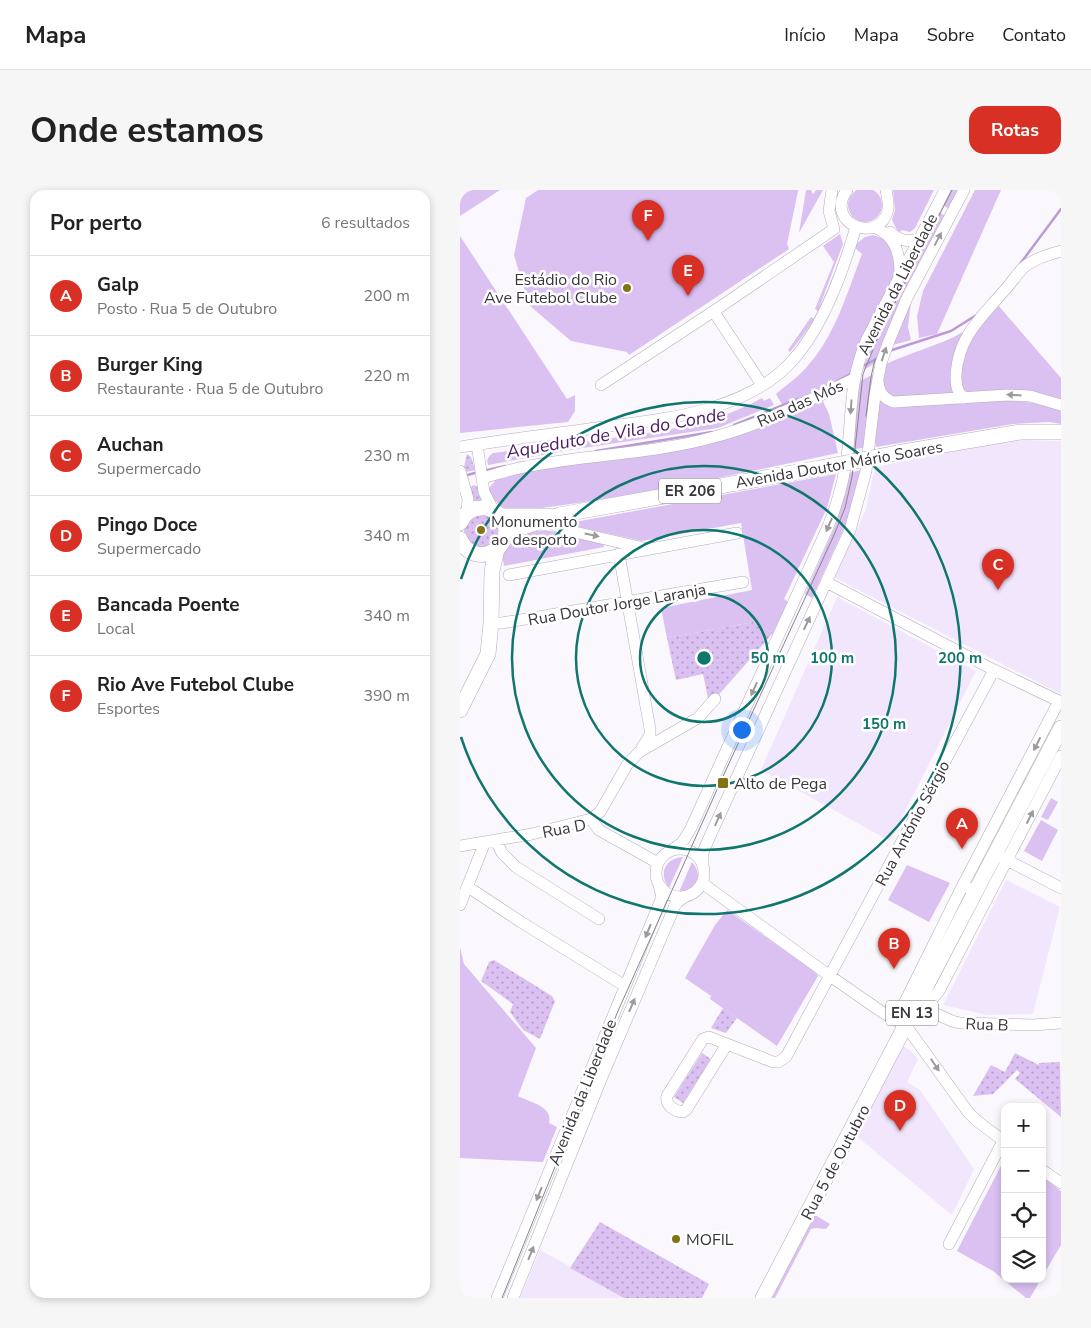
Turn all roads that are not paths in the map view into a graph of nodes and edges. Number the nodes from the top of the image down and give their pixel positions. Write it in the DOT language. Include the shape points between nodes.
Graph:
graph roads {
  1 [pos="832,190"];
  2 [pos="847,190"];
  3 [pos="945,190"];
  4 [pos="964,190"];
  5 [pos="885,192"];
  6 [pos="886,216"];
  7 [pos="856,227"];
  8 [pos="874,227"];
  9 [pos="920,240"];
  10 [pos="1061,251"];
  11 [pos="900,277"];
  12 [pos="714,312"];
  13 [pos="854,379"];
  14 [pos="878,379"];
  15 [pos="601,385"];
  16 [pos="762,385"];
  17 [pos="964,398"];
  18 [pos="1061,406"];
  19 [pos="1061,432"];
  20 [pos="476,444"];
  21 [pos="460,447"];
  22 [pos="460,471"];
  23 [pos="482,478"];
  24 [pos="462,484"];
  25 [pos="496,513"];
  26 [pos="463,518"];
  27 [pos="552,518"];
  28 [pos="506,533"];
  29 [pos="737,533"];
  30 [pos="461,544"];
  31 [pos="497,549"];
  32 [pos="648,549"];
  33 [pos="619,554"];
  34 [pos="480,555"];
  35 [pos="492,571"];
  36 [pos="509,575"];
  37 [pos="743,582"];
  38 [pos="826,582"];
  39 [pos="628,602"];
  40 [pos="491,623"];
  41 [pos="994,670"];
  42 [pos="715,699"];
  43 [pos="1060,702"];
  44 [pos="460,710"];
  45 [pos="1061,728"];
  46 [pos="639,752"];
  47 [pos="1061,756"];
  48 [pos="591,820"];
  49 [pos="997,836"];
  50 [pos="490,842"];
  51 [pos="460,846"];
  52 [pos="674,849"];
  53 [pos="1001,857"];
  54 [pos="658,863"];
  55 [pos="702,865"];
  56 [pos="702,883"];
  57 [pos="659,885"];
  58 [pos="468,887"];
  59 [pos="969,888"];
  60 [pos="1061,888"];
  61 [pos="686,896"];
  62 [pos="460,905"];
  63 [pos="599,919"];
  64 [pos="830,976"];
  65 [pos="626,986"];
  66 [pos="920,1007"];
  67 [pos="901,1023"];
  68 [pos="1061,1024"];
  69 [pos="727,1044"];
  70 [pos="1001,1140"];
  71 [pos="1001,1147"];
  72 [pos="1046,1173"];
  73 [pos="1061,1183"];
  74 [pos="948,1244"];
  75 [pos="496,1298"];
  76 [pos="513,1298"];
  77 [pos="763,1298"];
  1 -- 12 [label="street" via="829,211 834,229"];
  2 -- 7 [label="street" via="841,202 842,210 849,223"];
  3 -- 9 [label="street, Avenida da Liberdade"];
  14 -- 4 [label="street, Avenida da Liberdade, one-way" via="888,341"];
  5 -- 6 [label="street" via="888,203"];
  6 -- 8 [label="street"];
  6 -- 9 [label="street" via="890,231 896,238 909,242"];
  7 -- 8 [label="street"];
  7 -- 16 [label="street" via="822,318 808,342 792,361"];
  8 -- 11 [label="street" via="893,241 900,258"];
  9 -- 11 [label="street, Avenida da Liberdade"];
  10 -- 17 [label="street" via="1023,268 972,327 957,365 957,390"];
  11 -- 13 [label="street, Avenida da Liberdade" via="867,340"];
  12 -- 15 [label="street"];
  12 -- 16 [label="street"];
  13 -- 23 [label="street, Rua das Mós" via="793,408 714,437 529,466"];
  13 -- 52 [label="street, Avenida da Liberdade, one-way" via="848,450 838,503 691,828"];
  14 -- 17 [label="street" via="882,395 893,402"];
  14 -- 38 [label="street, Avenida da Liberdade" via="862,490 850,530"];
  16 -- 20 [label="street" via="728,402 678,416"];
  18 -- 17 [label="street, one-way" via="1030,396"];
  19 -- 27 [label="main road, Avenida Doutor Mário Soares / ER 206, bridge" via="1020,432"];
  20 -- 21 [label="street"];
  20 -- 23 [label="street"];
  22 -- 24 [label="street"];
  23 -- 25 [label="street" via="484,492"];
  24 -- 26 [label="street" via="468,499"];
  25 -- 26 [label="main road, ER 206" via="479,508"];
  25 -- 27 [label="main road, Avenida Doutor Mário Soares / ER 206"];
  25 -- 28 [label="main road" via="503,521"];
  27 -- 28 [label="main road, Avenida Doutor Mário Soares / ER 206"];
  27 -- 32 [label="street, one-way" via="566,530"];
  28 -- 31 [label="main road"];
  29 -- 32 [label="street"];
  30 -- 34 [label="main road"];
  31 -- 34 [label="main road"];
  31 -- 35 [label="main road"];
  32 -- 33 [label="street"];
  33 -- 36 [label="street"];
  33 -- 39 [label="street"];
  34 -- 35 [label="main road"];
  35 -- 40 [label="main road"];
  37 -- 39 [label="street, Rua Doutor Jorge Laranja"];
  38 -- 41 [label="street"];
  55 -- 38 [label="street, Avenida da Liberdade, one-way" via="710,836"];
  39 -- 40 [label="street, Rua Doutor Jorge Laranja"];
  39 -- 46 [label="street" via="650,729 650,735"];
  40 -- 44 [label="main road" via="488,654"];
  41 -- 43 [label="street"];
  41 -- 64 [label="street, Rua António Sérgio"];
  42 -- 46 [label="street" via="698,718"];
  43 -- 49 [label="street, Rua 5 de Outubro, one-way"];
  45 -- 49 [label="main road, Rua 5 de Outubro / EN 13"];
  46 -- 48 [label="street" via="627,765 600,812"];
  53 -- 47 [label="street, Rua 5 de Outubro, one-way"];
  48 -- 50 [label="street, Rua D"];
  48 -- 54 [label="street, Rua D" via="599,830"];
  49 -- 53 [label="main road, Rua 5 de Outubro / EN 13"];
  49 -- 59 [label="street, Rua 5 de Outubro"];
  50 -- 51 [label="street, Rua D"];
  50 -- 58 [label="street"];
  50 -- 63 [label="street" via="516,867"];
  52 -- 54 [label="street" via="662,856"];
  52 -- 55 [label="street" via="692,852"];
  53 -- 59 [label="main road, Rua 5 de Outubro / EN 13"];
  53 -- 60 [label="street"];
  53 -- 66 [label="street, Rua 5 de Outubro" via="939,991"];
  54 -- 57 [label="street" via="656,878"];
  55 -- 56 [label="street"];
  56 -- 61 [label="street"];
  56 -- 64 [label="street"];
  57 -- 61 [label="street" via="671,895"];
  57 -- 65 [label="street, Avenida da Liberdade, one-way" via="662,897"];
  58 -- 62 [label="street"];
  58 -- 65 [label="street"];
  59 -- 66 [label="main road, Rua 5 de Outubro / EN 13"];
  59 -- 67 [label="street, Rua 5 de Outubro"];
  76 -- 61 [label="street, Avenida da Liberdade, one-way" via="676,903"];
  64 -- 67 [label="street"];
  64 -- 69 [label="street, Rua António Sérgio" via="783,1060 773,1062"];
  65 -- 75 [label="street, Avenida da Liberdade, one-way"];
  66 -- 67 [label="main road, Rua 5 de Outubro / EN 13"];
  66 -- 68 [label="street, Rua B" via="952,1021 968,1024"];
  67 -- 70 [label="street, one-way" via="968,1112"];
  67 -- 77 [label="main road, Rua 5 de Outubro / EN 13"];
  69 -- 69 [label="street, Rua António Sérgio" via="686,1110 679,1112 668,1104 667,1096 703,1039 709,1037"];
  71 -- 74 [label="street"];
  72 -- 73 [label="street"];
}
